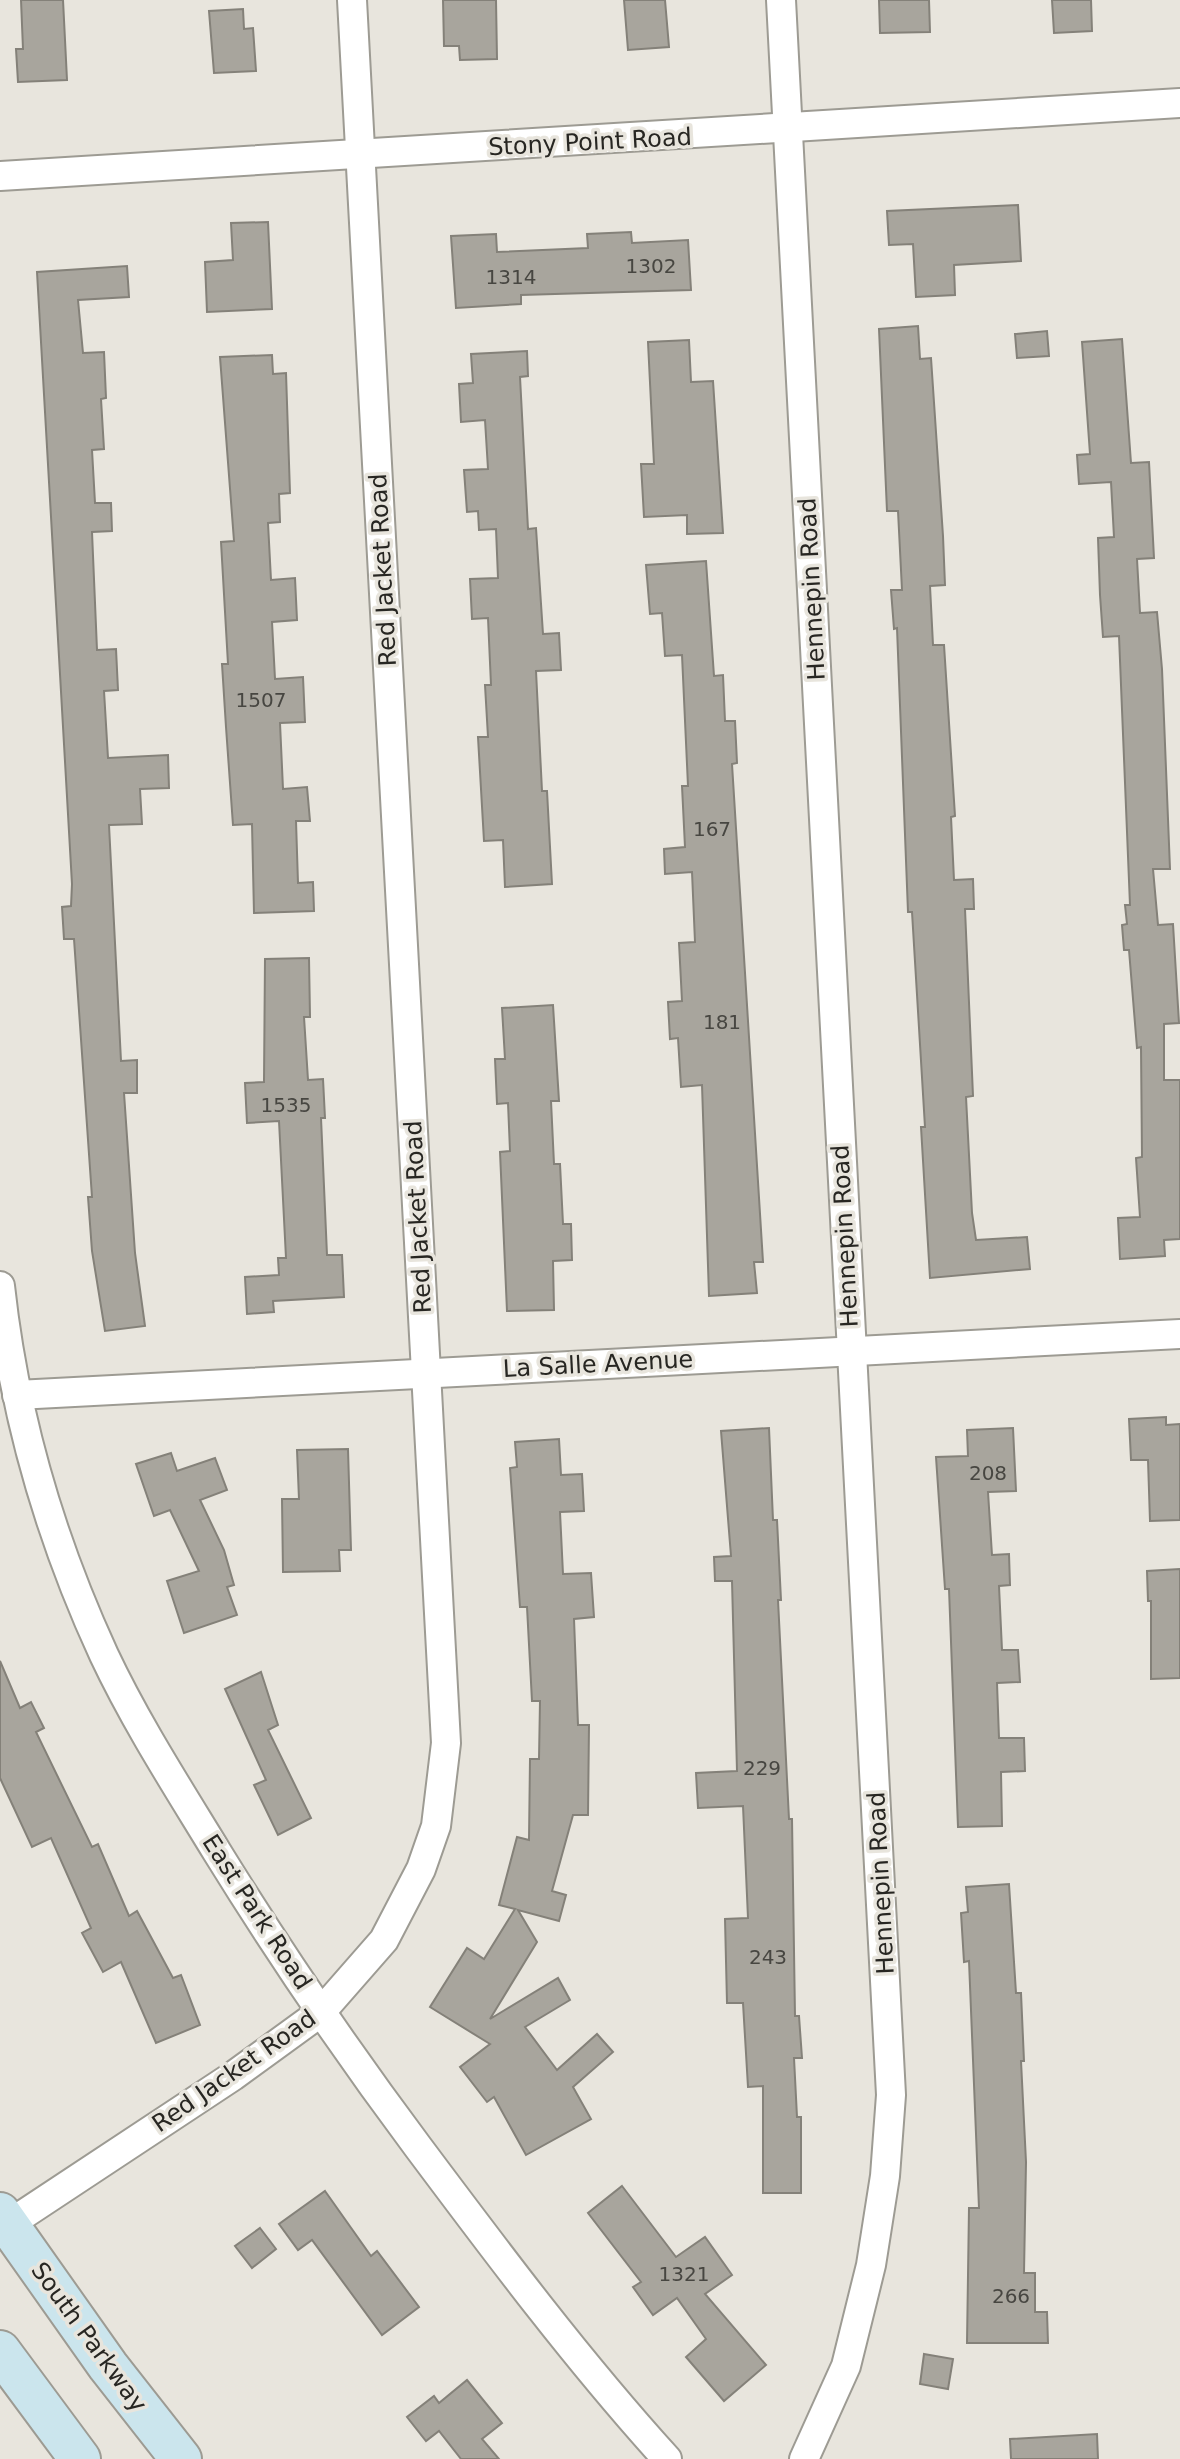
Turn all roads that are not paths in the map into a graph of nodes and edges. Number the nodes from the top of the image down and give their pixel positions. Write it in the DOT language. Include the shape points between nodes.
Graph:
graph roads {
  1 [pos="352,0"];
  2 [pos="781,0"];
  3 [pos="1180,103"];
  4 [pos="789,130"];
  5 [pos="360,155"];
  6 [pos="0,176"];
  7 [pos="0,1286"];
  8 [pos="1180,1334"];
  9 [pos="852,1350"];
  10 [pos="426,1374"];
  11 [pos="17,1395"];
  12 [pos="321,2012"];
  13 [pos="2,2223"];
  14 [pos="0,2351"];
  15 [pos="80,2459"];
  16 [pos="181,2459"];
  17 [pos="667,2459"];
  18 [pos="804,2459"];
  1 -- 5 [label="street, Red Jacket Road"];
  2 -- 4 [label="street, Hennepin Road"];
  3 -- 4 [label="street, Stony Point Road"];
  4 -- 5 [label="street, Stony Point Road"];
  4 -- 9 [label="street, Hennepin Road"];
  5 -- 6 [label="street, Stony Point Road"];
  5 -- 10 [label="street, Red Jacket Road"];
  7 -- 11 [label="street, East Park Road"];
  8 -- 9 [label="street, La Salle Avenue"];
  9 -- 10 [label="street, La Salle Avenue"];
  9 -- 18 [label="street, Hennepin Road" via="891,2095 871,2265 846,2366"];
  10 -- 11 [label="street, La Salle Avenue"];
  10 -- 12 [label="street, Red Jacket Road" via="446,1743 436,1826 421,1869 384,1940"];
  11 -- 12 [label="street, East Park Road" via="32,1462 65,1562 105,1657 172,1779"];
  12 -- 13 [label="street, Red Jacket Road" via="233,2076"];
  12 -- 17 [label="street, East Park Road" via="499,2255"];
  13 -- 16 [label="main road, South Parkway"];
  14 -- 15 [label="main road"];
}
